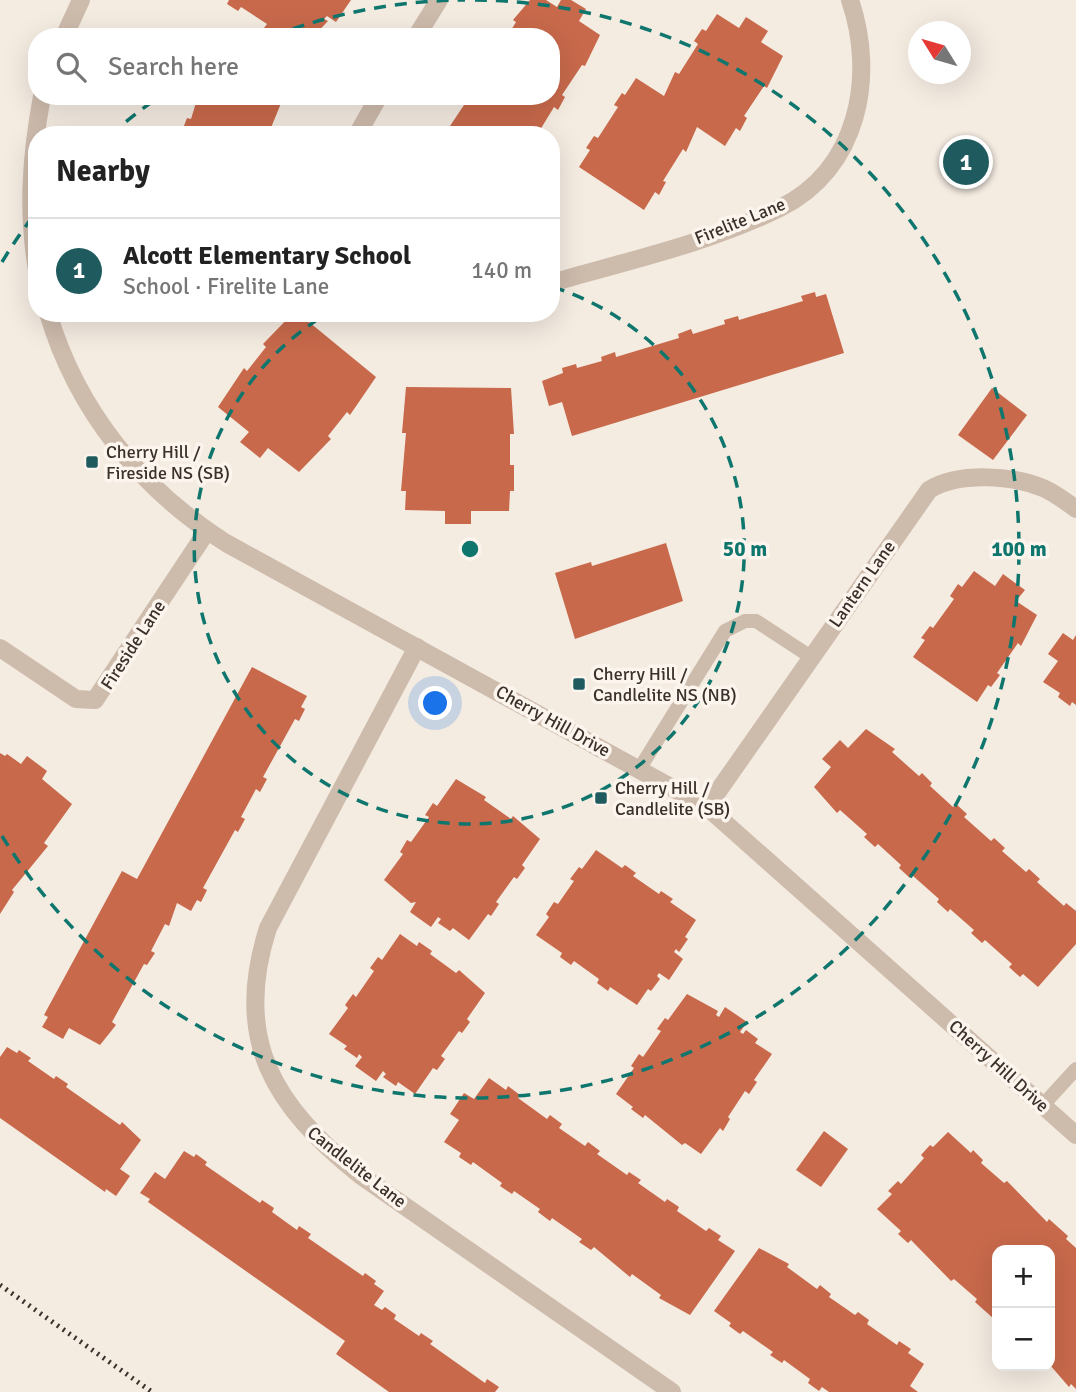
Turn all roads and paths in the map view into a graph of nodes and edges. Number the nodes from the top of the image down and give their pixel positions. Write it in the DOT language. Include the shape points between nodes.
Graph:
graph roads {
  1 [pos="81,0"];
  2 [pos="439,0"];
  3 [pos="850,0"];
  4 [pos="68,28"];
  5 [pos="422,28"];
  6 [pos="41,105"];
  7 [pos="374,105"];
  8 [pos="37,126"];
  9 [pos="362,126"];
  10 [pos="560,280"];
  11 [pos="51,322"];
  12 [pos="1076,509"];
  13 [pos="207,531"];
  14 [pos="417,647"];
  15 [pos="0,648"];
  16 [pos="811,657"];
  17 [pos="640,768"];
  18 [pos="707,807"];
  19 [pos="1076,1069"];
  20 [pos="1043,1105"];
  21 [pos="1076,1135"];
  22 [pos="672,1392"];
  1 -- 4 [label="street"];
  2 -- 5 [label="street"];
  3 -- 10 [label="street, Firelite Lane" via="863,53 859,102 840,151 803,193 781,208 705,237"];
  6 -- 8 [label="street"];
  7 -- 9 [label="street"];
  11 -- 13 [label="street, Cherry Hill Drive" via="65,361 109,436 160,494"];
  12 -- 16 [label="street, Lantern Lane" via="1026,483 963,480 939,484 921,499"];
  13 -- 14 [label="street, Cherry Hill Drive"];
  13 -- 15 [label="street, Fireside Lane" via="95,700 76,699"];
  14 -- 17 [label="street, Cherry Hill Drive"];
  14 -- 22 [label="street, Candlelite Lane" via="268,928 256,990 263,1051 281,1094 325,1147"];
  16 -- 17 [label="lane" via="756,621 734,624 725,631"];
  16 -- 18 [label="street, Lantern Lane"];
  17 -- 18 [label="street, Cherry Hill Drive"];
  18 -- 20 [label="street, Cherry Hill Drive"];
  19 -- 20 [label="lane"];
  20 -- 21 [label="street, Cherry Hill Drive"];
}
